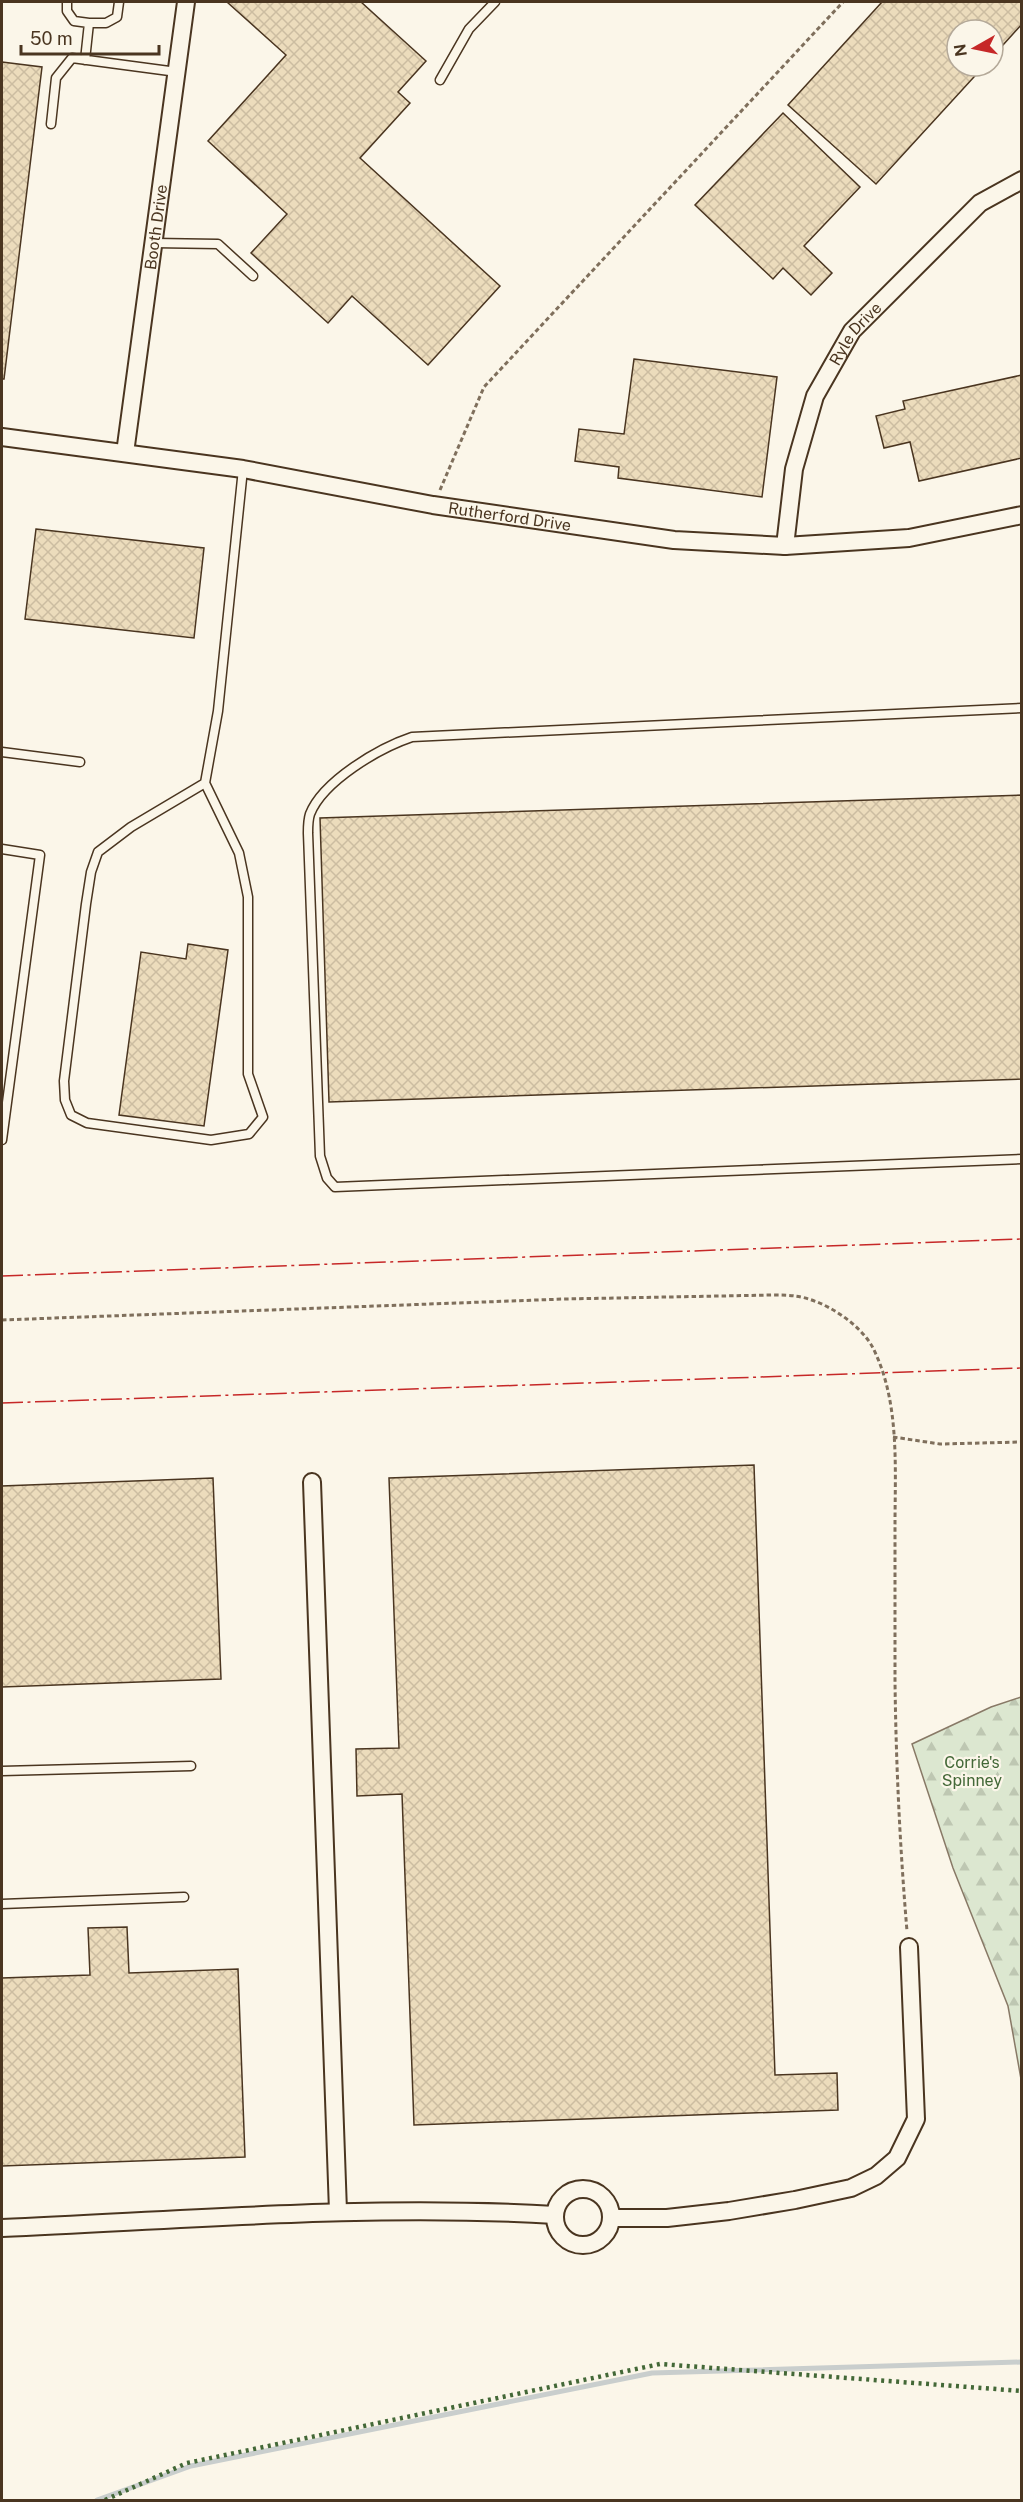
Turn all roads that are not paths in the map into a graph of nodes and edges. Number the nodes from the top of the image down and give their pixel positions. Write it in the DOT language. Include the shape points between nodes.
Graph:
graph roads {
  1 [pos="67,2"];
  2 [pos="119,2"];
  3 [pos="186,2"];
  4 [pos="495,2"];
  5 [pos="89,23"];
  6 [pos="85,60"];
  7 [pos="177,72"];
  8 [pos="440,80"];
  9 [pos="51,124"];
  10 [pos="1022,180"];
  11 [pos="154,243"];
  12 [pos="253,276"];
  13 [pos="2,437"];
  14 [pos="125,453"];
  15 [pos="243,469"];
  16 [pos="1022,515"];
  17 [pos="785,546"];
  18 [pos="1022,708"];
  19 [pos="2,752"];
  20 [pos="80,762"];
  21 [pos="205,783"];
  22 [pos="2,849"];
  23 [pos="2,1140"];
  24 [pos="1022,1159"];
  25 [pos="312,1482"];
  26 [pos="191,1767"];
  27 [pos="2,1771"];
  28 [pos="183,1897"];
  29 [pos="2,1904"];
  30 [pos="909,1947"];
  31 [pos="338,2211"];
  32 [pos="555,2215"];
  33 [pos="611,2218"];
  34 [pos="2,2228"];
  1 -- 5 [label="lane" via="66,11 74,21"];
  2 -- 5 [label="lane" via="117,17 106,23"];
  3 -- 7 [label="street, Booth Drive"];
  4 -- 8 [label="lane" via="469,29"];
  5 -- 6 [label="lane"];
  6 -- 7 [label="lane"];
  6 -- 9 [label="lane" via="72,58 56,78"];
  7 -- 11 [label="street, Booth Drive"];
  10 -- 17 [label="street, Ryle Drive" via="980,203 852,331 814,396 794,469"];
  11 -- 12 [label="lane" via="218,244"];
  11 -- 14 [label="street, Booth Drive"];
  13 -- 14 [label="street, Rutherford Drive"];
  14 -- 15 [label="street, Rutherford Drive"];
  15 -- 17 [label="street, Rutherford Drive" via="433,505 674,540"];
  15 -- 21 [label="lane" via="218,711"];
  16 -- 17 [label="street, Rutherford Drive" via="909,538"];
  18 -- 24 [label="lane" via="411,737 364,758 320,798 309,816 308,833 320,1156 327,1178 335,1187"];
  19 -- 20 [label="lane"];
  21 -- 21 [label="lane" via="239,853 248,897 248,1074 263,1117 249,1134 211,1140 87,1123 70,1115 64,1081 91,872 98,852 114,838"];
  22 -- 23 [label="lane" via="40,855"];
  25 -- 31 [label="street"];
  26 -- 27 [label="lane"];
  28 -- 29 [label="lane"];
  30 -- 33 [label="street" via="916,2120 897,2158 876,2176 851,2188 795,2200 667,2218"];
  31 -- 32 [label="street"];
  31 -- 34 [label="street"];
  32 -- 33 [label="street" via="558,2202 580,2189 598,2193"];
  32 -- 33 [label="street" via="562,2236 577,2245 604,2236"];
}
